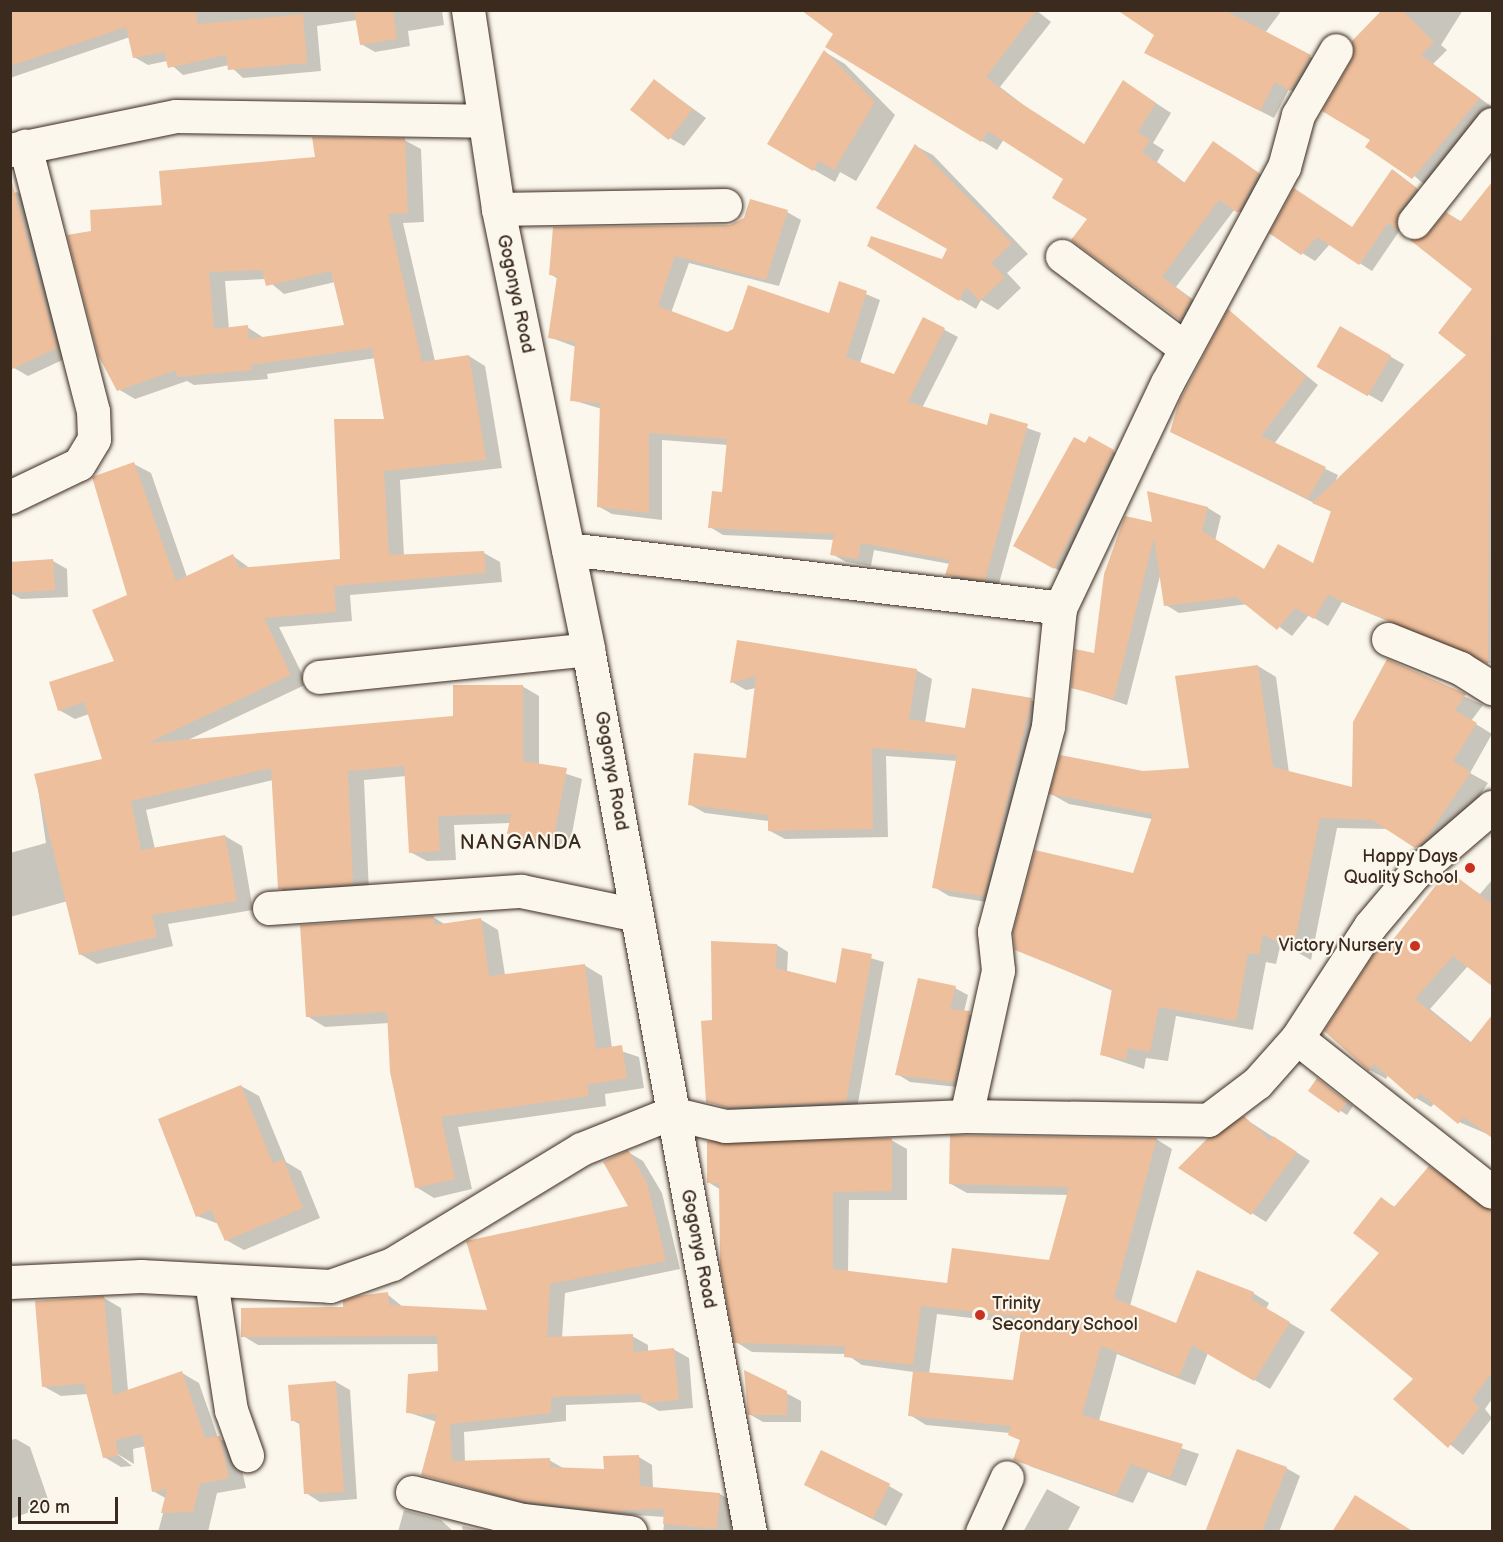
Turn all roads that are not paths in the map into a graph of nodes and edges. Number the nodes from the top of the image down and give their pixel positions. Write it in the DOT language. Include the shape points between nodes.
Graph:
graph roads {
  1 [pos="468,10"];
  2 [pos="1336,50"];
  3 [pos="484,121"];
  4 [pos="1492,124"];
  5 [pos="18,148"];
  6 [pos="725,205"];
  7 [pos="498,209"];
  8 [pos="1413,222"];
  9 [pos="1062,256"];
  10 [pos="1185,348"];
  11 [pos="10,496"];
  12 [pos="568,549"];
  13 [pos="1060,608"];
  14 [pos="1388,639"];
  15 [pos="588,649"];
  16 [pos="319,677"];
  17 [pos="1492,688"];
  18 [pos="1492,807"];
  19 [pos="268,908"];
  20 [pos="637,915"];
  21 [pos="1297,1038"];
  22 [pos="671,1113"];
  23 [pos="966,1116"];
  24 [pos="1492,1192"];
  25 [pos="211,1281"];
  26 [pos="10,1282"];
  27 [pos="247,1455"];
  28 [pos="1007,1477"];
  29 [pos="412,1492"];
  30 [pos="630,1532"];
  31 [pos="750,1532"];
  32 [pos="982,1532"];
  1 -- 3 [label="street, Gogonya Road"];
  2 -- 10 [label="street" via="1298,115 1284,167"];
  3 -- 5 [label="street" via="176,116"];
  3 -- 7 [label="street, Gogonya Road"];
  4 -- 8 [label="street"];
  5 -- 11 [label="street" via="93,411 94,439 80,464"];
  6 -- 7 [label="street"];
  7 -- 12 [label="street, Gogonya Road"];
  9 -- 10 [label="street"];
  10 -- 13 [label="street"];
  12 -- 13 [label="street"];
  12 -- 15 [label="street, Gogonya Road"];
  13 -- 23 [label="street" via="1048,726 994,931 998,970"];
  14 -- 17 [label="street" via="1460,668"];
  15 -- 16 [label="street"];
  15 -- 20 [label="street, Gogonya Road"];
  18 -- 21 [label="street" via="1414,874 1377,918"];
  19 -- 20 [label="street" via="520,891"];
  20 -- 22 [label="street, Gogonya Road"];
  21 -- 23 [label="street" via="1257,1083 1208,1120"];
  21 -- 24 [label="street"];
  22 -- 23 [label="street" via="725,1126"];
  22 -- 25 [label="street" via="581,1149 392,1264 340,1283"];
  22 -- 31 [label="street, Gogonya Road"];
  25 -- 26 [label="street" via="141,1276"];
  25 -- 27 [label="street" via="231,1410"];
  28 -- 32 [label="street"];
  29 -- 30 [label="street" via="523,1520"];
}
